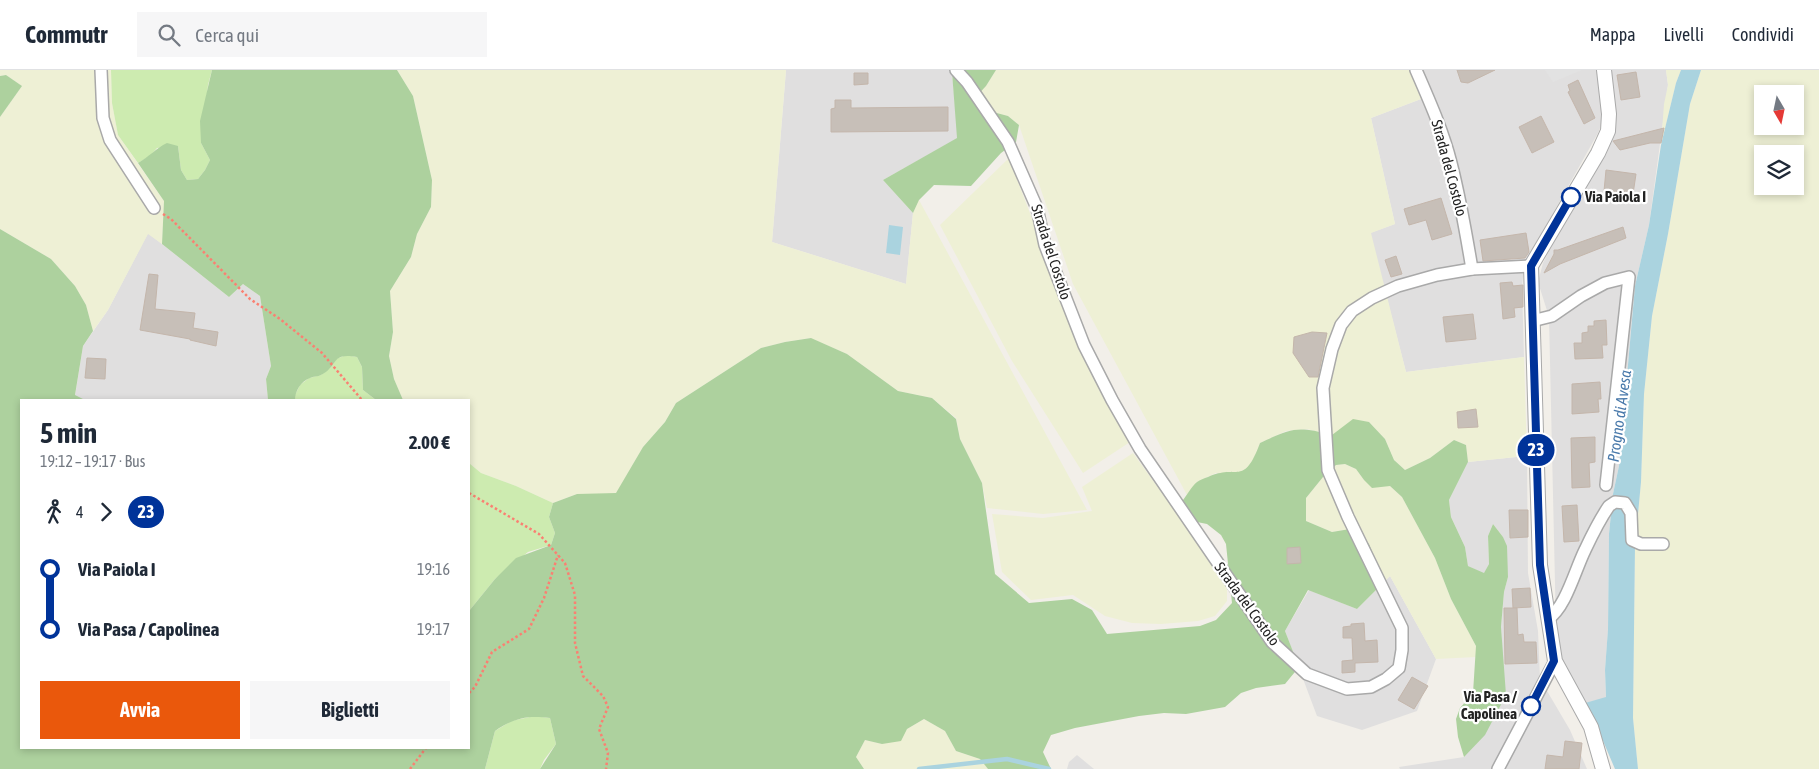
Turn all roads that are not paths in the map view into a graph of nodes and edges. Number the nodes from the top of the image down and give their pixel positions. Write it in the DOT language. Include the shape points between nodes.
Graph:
graph roads {
  1 [pos="101,70"];
  2 [pos="956,70"];
  3 [pos="1416,70"];
  4 [pos="1604,70"];
  5 [pos="154,208"];
  6 [pos="1531,266"];
  7 [pos="1472,269"];
  8 [pos="1532,321"];
  9 [pos="1606,485"];
  10 [pos="1663,544"];
  11 [pos="1548,619"];
  12 [pos="1554,661"];
  13 [pos="1498,769"];
  14 [pos="1603,769"];
  1 -- 5 [label="street" via="103,118 110,140"];
  2 -- 7 [label="street, Strada del Costolo" via="1008,142 1037,208 1045,245 1084,345 1140,449 1272,642 1307,674 1346,689 1371,687 1400,668 1402,628 1328,470 1323,388 1332,349 1341,324 1352,311 1372,298 1398,286"];
  3 -- 7 [label="street, Strada del Costolo" via="1450,162"];
  4 -- 6 [label="street" via="1608,131"];
  6 -- 7 [label="street, Strada del Costolo"];
  6 -- 8 [label="street"];
  8 -- 9 [label="street" via="1552,316 1605,283 1629,277"];
  8 -- 11 [label="street" via="1540,565"];
  10 -- 11 [label="street" via="1641,544 1632,540 1631,513 1625,504 1616,502 1609,506 1567,592 1555,614"];
  11 -- 12 [label="street"];
  12 -- 13 [label="street"];
  12 -- 14 [label="street" via="1590,728"];
}
